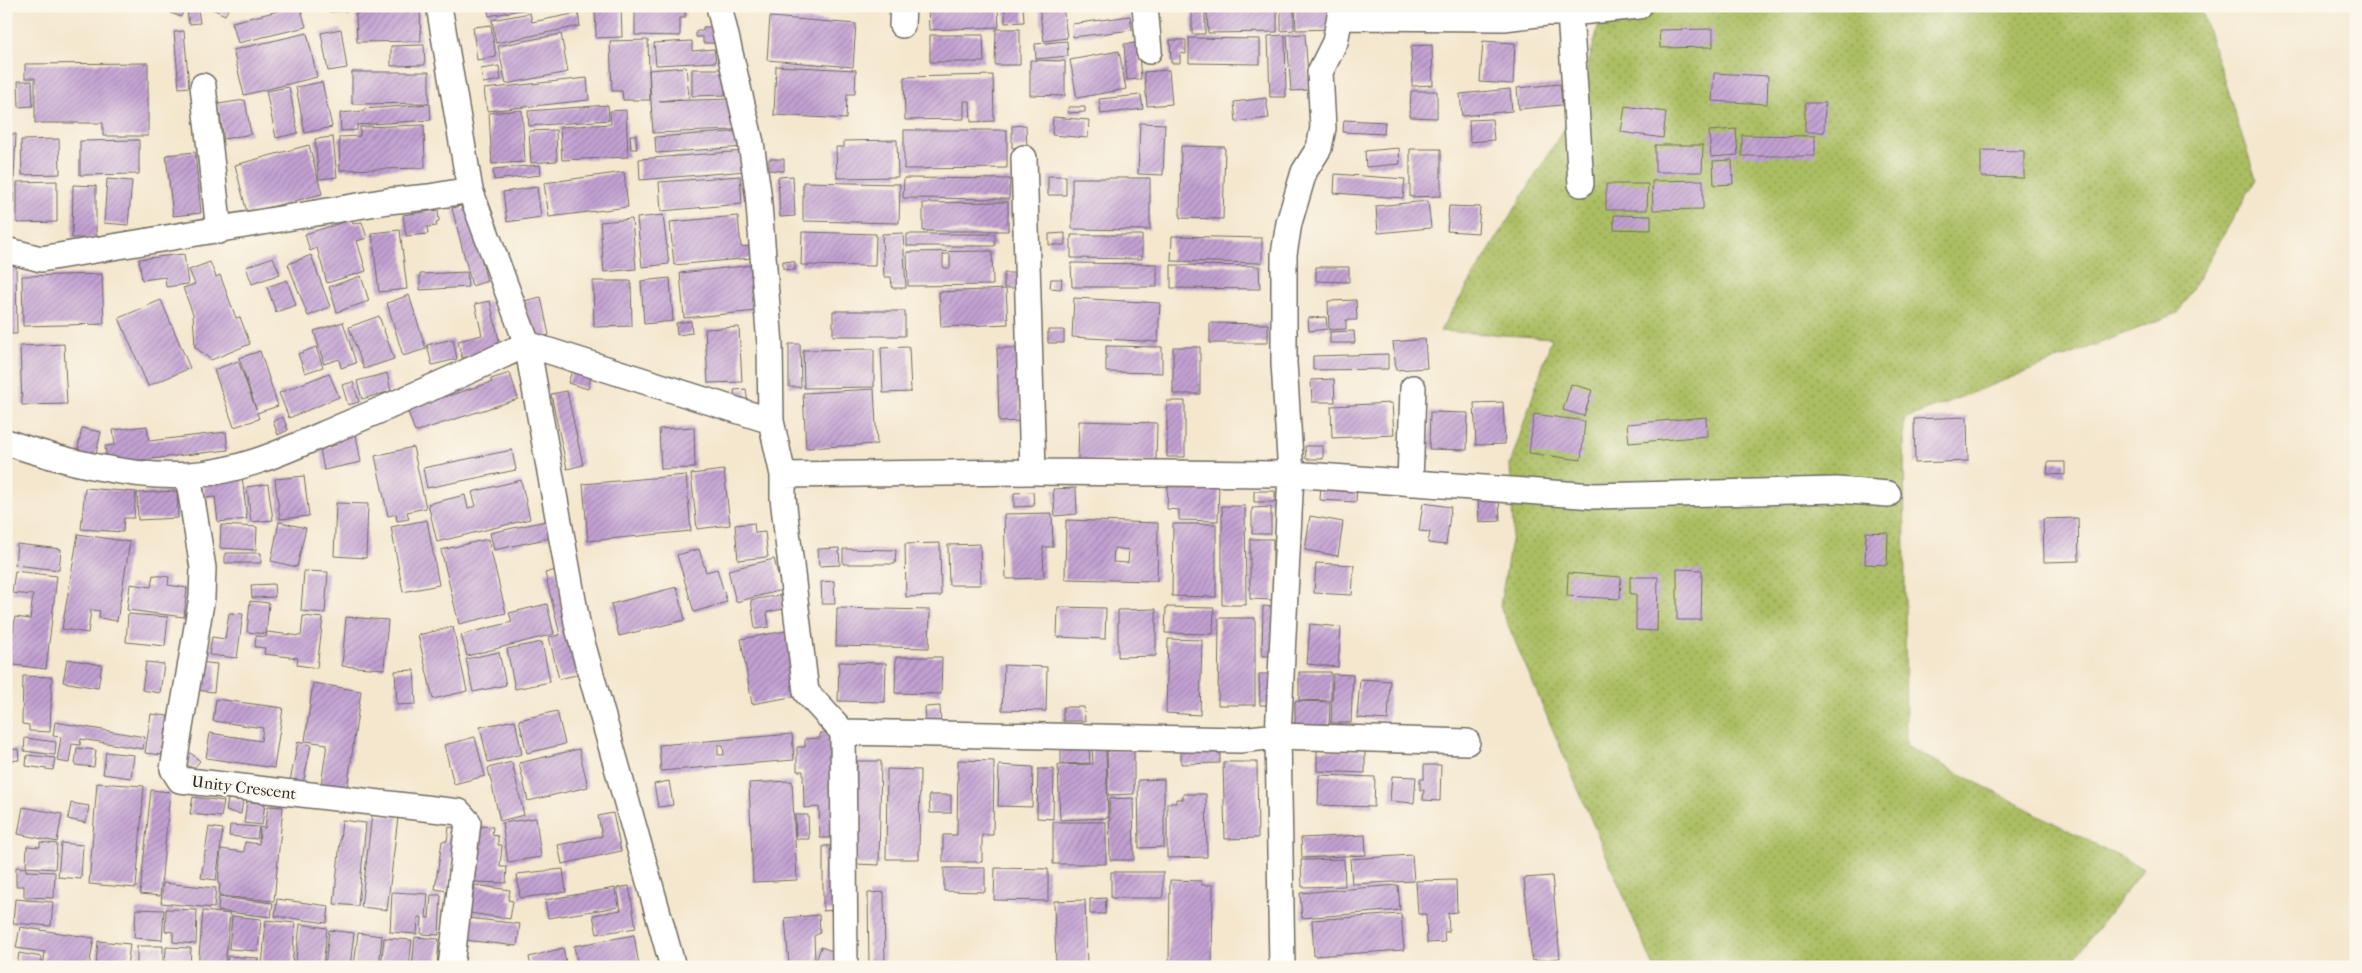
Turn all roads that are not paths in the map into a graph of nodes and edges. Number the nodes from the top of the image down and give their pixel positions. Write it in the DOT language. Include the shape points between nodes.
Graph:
graph roads {
  1 [pos="439,6"];
  2 [pos="719,6"];
  3 [pos="1145,6"];
  4 [pos="1639,6"];
  5 [pos="1341,12"];
  6 [pos="1570,13"];
  7 [pos="1149,51"];
  8 [pos="203,86"];
  9 [pos="1024,158"];
  10 [pos="1581,184"];
  11 [pos="470,190"];
  12 [pos="219,231"];
  13 [pos="6,250"];
  14 [pos="527,344"];
  15 [pos="1413,388"];
  16 [pos="771,421"];
  17 [pos="6,442"];
  18 [pos="1032,472"];
  19 [pos="1291,474"];
  20 [pos="188,475"];
  21 [pos="783,475"];
  22 [pos="1410,483"];
  23 [pos="1888,494"];
  24 [pos="843,732"];
  25 [pos="1278,736"];
  26 [pos="1467,742"];
  27 [pos="451,967"];
  28 [pos="672,967"];
  29 [pos="845,967"];
  30 [pos="1282,967"];
  1 -- 11 [label="street"];
  2 -- 16 [label="street" via="751,143 758,192 770,345"];
  3 -- 7 [label="street"];
  4 -- 6 [label="street"];
  5 -- 6 [label="street" via="1476,18"];
  5 -- 19 [label="street" via="1335,42 1320,72 1320,148 1304,172 1289,222 1284,254 1284,363"];
  6 -- 10 [label="street"];
  8 -- 12 [label="street"];
  9 -- 18 [label="street"];
  11 -- 12 [label="street"];
  11 -- 14 [label="street"];
  12 -- 13 [label="street" via="41,259"];
  14 -- 16 [label="street"];
  14 -- 20 [label="street" via="401,402 255,463"];
  14 -- 28 [label="street" via="578,628"];
  15 -- 22 [label="street"];
  16 -- 21 [label="street"];
  17 -- 20 [label="street" via="48,455 129,472"];
  18 -- 19 [label="street"];
  18 -- 21 [label="street"];
  19 -- 22 [label="street"];
  19 -- 25 [label="street"];
  20 -- 27 [label="street, Unity Crescent" via="203,568 202,597 173,770 180,780 459,812 468,822"];
  21 -- 24 [label="street" via="806,692"];
  22 -- 23 [label="street" via="1594,496 1837,490"];
  24 -- 25 [label="street" via="1240,740"];
  24 -- 29 [label="street"];
  25 -- 26 [label="street"];
  25 -- 30 [label="street"];
}
